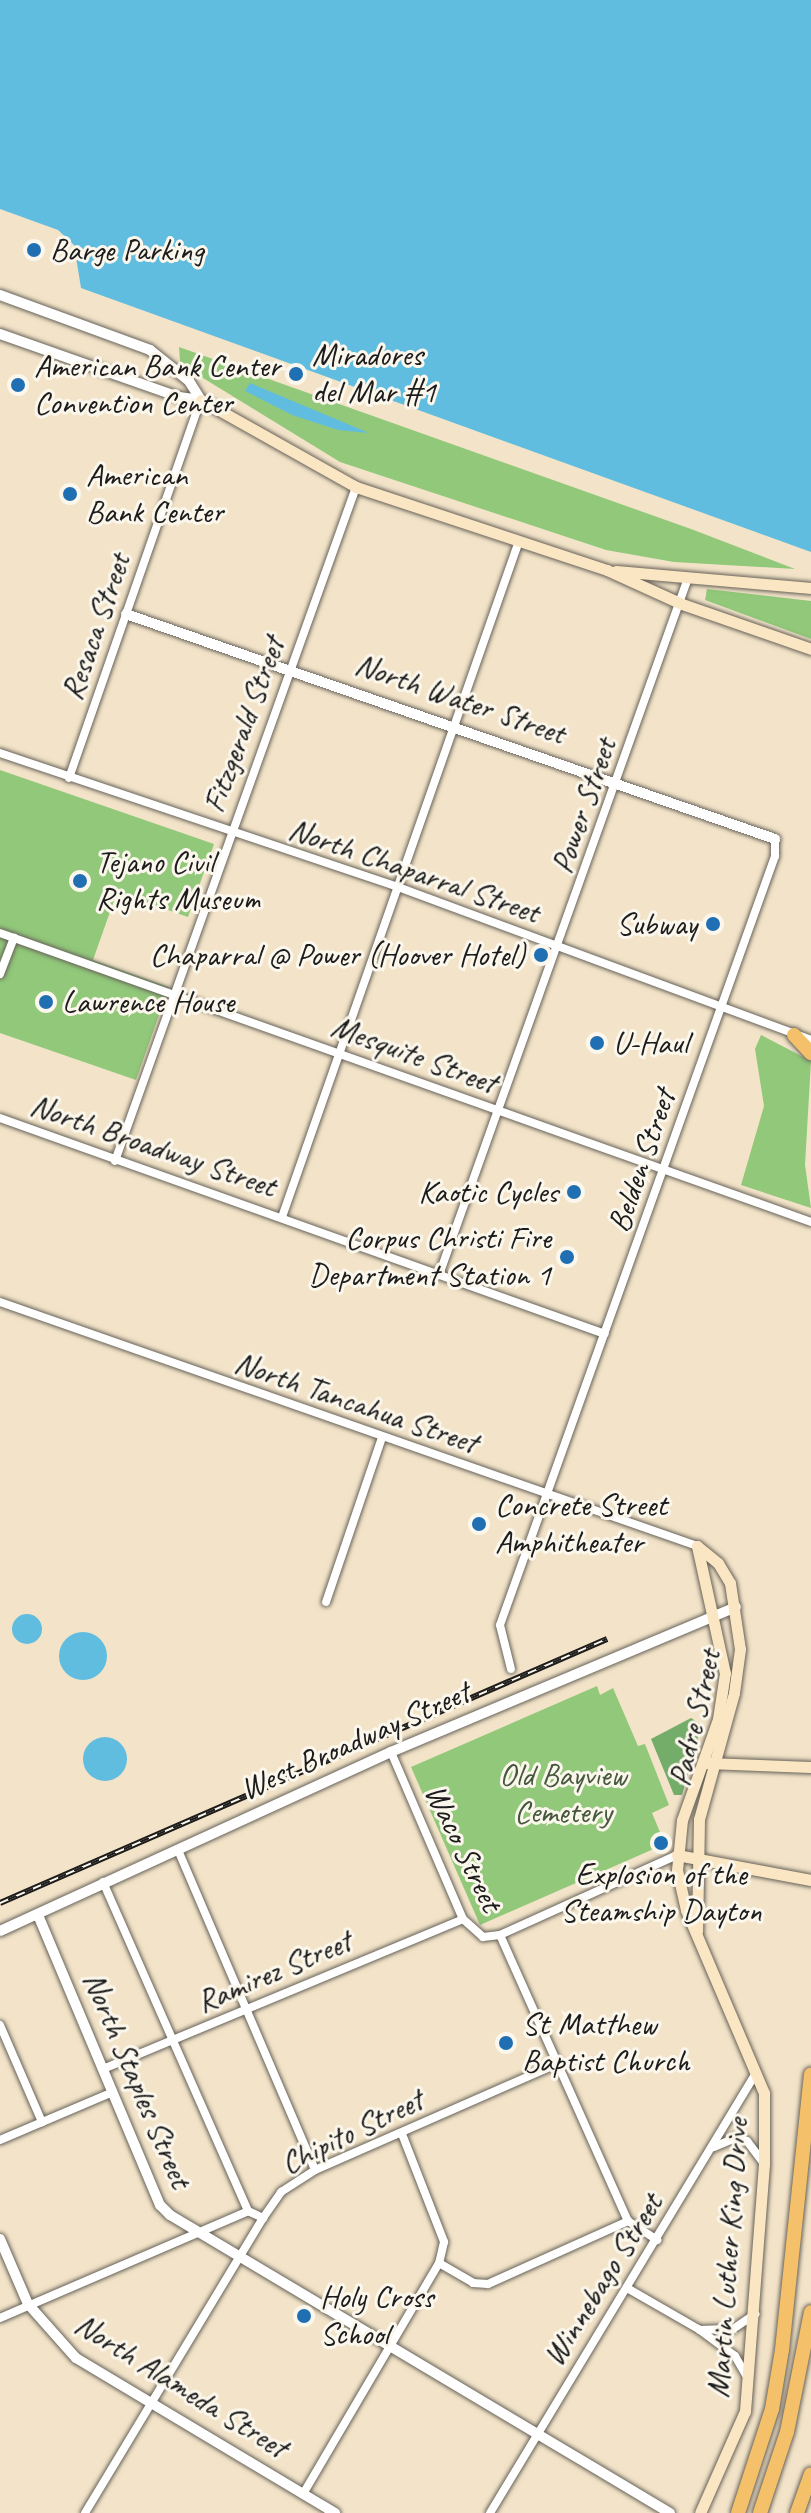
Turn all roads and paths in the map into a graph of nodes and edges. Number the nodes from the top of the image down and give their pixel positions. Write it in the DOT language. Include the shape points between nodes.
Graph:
graph roads {
  1 [pos="0,295"];
  2 [pos="0,334"];
  3 [pos="201,400"];
  4 [pos="356,487"];
  5 [pos="518,544"];
  6 [pos="607,570"];
  7 [pos="688,578"];
  8 [pos="811,588"];
  9 [pos="682,604"];
  10 [pos="126,614"];
  11 [pos="811,649"];
  12 [pos="290,668"];
  13 [pos="455,726"];
  14 [pos="0,753"];
  15 [pos="69,778"];
  16 [pos="618,781"];
  17 [pos="231,833"];
  18 [pos="775,839"];
  19 [pos="398,887"];
  20 [pos="0,933"];
  21 [pos="14,938"];
  22 [pos="560,948"];
  23 [pos="0,974"];
  24 [pos="174,996"];
  25 [pos="720,1007"];
  26 [pos="794,1035"];
  27 [pos="811,1040"];
  28 [pos="338,1053"];
  29 [pos="811,1053"];
  30 [pos="499,1112"];
  31 [pos="0,1118"];
  32 [pos="115,1161"];
  33 [pos="664,1170"];
  34 [pos="282,1217"];
  35 [pos="811,1222"];
  36 [pos="439,1275"];
  37 [pos="0,1302"];
  38 [pos="605,1334"];
  39 [pos="381,1440"];
  40 [pos="548,1497"];
  41 [pos="697,1546"];
  42 [pos="326,1602"];
  43 [pos="736,1607"];
  44 [pos="714,1613"];
  45 [pos="511,1669"];
  46 [pos="391,1752"];
  47 [pos="707,1763"];
  48 [pos="811,1767"];
  49 [pos="178,1850"];
  50 [pos="677,1855"];
  51 [pos="697,1856"];
  52 [pos="811,1880"];
  53 [pos="103,1882"];
  54 [pos="38,1915"];
  55 [pos="463,1919"];
  56 [pos="0,1931"];
  57 [pos="500,1935"];
  58 [pos="697,1936"];
  59 [pos="247,2010"];
  60 [pos="0,2025"];
  61 [pos="173,2040"];
  62 [pos="559,2063"];
  63 [pos="103,2069"];
  64 [pos="757,2072"];
  65 [pos="811,2075"];
  66 [pos="113,2092"];
  67 [pos="764,2093"];
  68 [pos="42,2122"];
  69 [pos="402,2134"];
  70 [pos="0,2140"];
  71 [pos="711,2150"];
  72 [pos="764,2164"];
  73 [pos="315,2170"];
  74 [pos="248,2211"];
  75 [pos="263,2218"];
  76 [pos="628,2221"];
  77 [pos="197,2231"];
  78 [pos="0,2239"];
  79 [pos="657,2240"];
  80 [pos="239,2255"];
  81 [pos="439,2263"];
  82 [pos="627,2288"];
  83 [pos="28,2304"];
  84 [pos="811,2312"];
  85 [pos="755,2314"];
  86 [pos="0,2318"];
  87 [pos="700,2330"];
  88 [pos="389,2346"];
  89 [pos="748,2388"];
  90 [pos="151,2402"];
  91 [pos="537,2433"];
  92 [pos="811,2474"];
  93 [pos="303,2494"];
  94 [pos="85,2513"];
  95 [pos="335,2513"];
  96 [pos="490,2513"];
  97 [pos="670,2513"];
  98 [pos="700,2513"];
  99 [pos="738,2513"];
  100 [pos="760,2513"];
  101 [pos="797,2513"];
  1 -- 3 [label="street" via="150,350 189,381"];
  2 -- 3 [label="street" via="179,397"];
  3 -- 4 [label="main road"];
  3 -- 10 [label="street, Resaca Street"];
  4 -- 5 [label="main road"];
  4 -- 12 [label="street, Fitzgerald Street"];
  5 -- 6 [label="main road"];
  5 -- 13 [label="street"];
  6 -- 7 [label="main road"];
  6 -- 9 [label="main road"];
  7 -- 8 [label="main road" via="748,578"];
  7 -- 9 [label="street, Power Street"];
  9 -- 11 [label="main road"];
  9 -- 16 [label="street, Power Street"];
  10 -- 12 [label="street, North Water Street"];
  10 -- 15 [label="street, Resaca Street"];
  12 -- 13 [label="street, North Water Street"];
  12 -- 17 [label="street, Fitzgerald Street"];
  13 -- 16 [label="street, North Water Street"];
  13 -- 19 [label="street"];
  14 -- 15 [label="street, North Chaparral Street"];
  15 -- 17 [label="street, North Chaparral Street"];
  16 -- 18 [label="street, North Water Street"];
  16 -- 22 [label="street, Power Street"];
  17 -- 19 [label="street, North Chaparral Street"];
  17 -- 24 [label="street, Fitzgerald Street"];
  18 -- 25 [label="street, Belden Street" via="775,856"];
  19 -- 22 [label="street, North Chaparral Street"];
  19 -- 28 [label="street"];
  20 -- 21 [label="street, Mesquite Street"];
  21 -- 23 [label="street"];
  21 -- 24 [label="street, Mesquite Street"];
  22 -- 25 [label="street, North Chaparral Street"];
  22 -- 30 [label="street, Power Street"];
  24 -- 28 [label="street, Mesquite Street"];
  24 -- 32 [label="street, Fitzgerald Street"];
  25 -- 26 [label="street, North Chaparral Street"];
  25 -- 33 [label="street, Belden Street"];
  26 -- 27 [label="street, North Chaparral Street"];
  26 -- 29 [label="highway"];
  28 -- 30 [label="street, Mesquite Street"];
  28 -- 34 [label="street"];
  30 -- 33 [label="street, Mesquite Street"];
  30 -- 36 [label="street, Power Street"];
  31 -- 32 [label="street, North Broadway Street"];
  32 -- 34 [label="street, North Broadway Street"];
  33 -- 35 [label="street, Mesquite Street"];
  33 -- 38 [label="street, Belden Street"];
  34 -- 36 [label="street, North Broadway Street"];
  36 -- 38 [label="street, North Broadway Street"];
  37 -- 39 [label="street, North Tancahua Street"];
  38 -- 40 [label="street, Belden Street"];
  39 -- 40 [label="street, North Tancahua Street"];
  39 -- 42 [label="street"];
  40 -- 41 [label="street, North Tancahua Street"];
  40 -- 45 [label="street, Belden Street" via="500,1625 499,1638"];
  41 -- 43 [label="main road, Padre Street" via="724,1570"];
  41 -- 44 [label="main road, Padre Street"];
  43 -- 44 [label="street, West Broadway Street"];
  43 -- 47 [label="main road, Padre Street" via="737,1672"];
  44 -- 46 [label="street, West Broadway Street"];
  44 -- 47 [label="main road, Padre Street" via="725,1673"];
  46 -- 49 [label="street, West Broadway Street"];
  46 -- 55 [label="street, Waco Street"];
  47 -- 48 [label="main road"];
  47 -- 50 [label="main road, Padre Street" via="682,1820"];
  47 -- 51 [label="main road, Padre Street"];
  49 -- 53 [label="street, West Broadway Street"];
  49 -- 59 [label="street"];
  50 -- 51 [label="main road"];
  50 -- 57 [label="street"];
  50 -- 58 [label="main road, Padre Street" via="680,1890"];
  51 -- 52 [label="main road"];
  51 -- 58 [label="main road, Padre Street"];
  53 -- 54 [label="street, West Broadway Street"];
  53 -- 61 [label="street"];
  54 -- 56 [label="street, West Broadway Street"];
  54 -- 63 [label="street, North Staples Street"];
  55 -- 57 [label="street, Waco Street" via="483,1937"];
  55 -- 59 [label="street, Ramirez Street"];
  57 -- 62 [label="street, Waco Street"];
  58 -- 64 [label="main road, Padre Street"];
  59 -- 61 [label="street, Ramirez Street"];
  59 -- 73 [label="street"];
  60 -- 68 [label="street"];
  61 -- 63 [label="street, Ramirez Street"];
  61 -- 74 [label="street"];
  62 -- 69 [label="street, Chipito Street"];
  62 -- 76 [label="street, Waco Street"];
  63 -- 66 [label="street, North Staples Street"];
  64 -- 67 [label="main road, Padre Street"];
  64 -- 71 [label="street, Winnebago Street"];
  65 -- 99 [label="highway" via="780,2364 772,2409"];
  66 -- 68 [label="street"];
  66 -- 77 [label="street, North Staples Street" via="160,2205"];
  67 -- 72 [label="main road, Martin Luther King Drive"];
  68 -- 70 [label="street"];
  69 -- 73 [label="street, Chipito Street"];
  69 -- 81 [label="street" via="444,2242"];
  71 -- 72 [label="street" via="737,2137 747,2141"];
  71 -- 79 [label="street, Winnebago Street"];
  72 -- 85 [label="main road, Martin Luther King Drive"];
  73 -- 75 [label="street, Chipito Street" via="281,2192"];
  74 -- 75 [label="street, Chipito Street"];
  74 -- 77 [label="street"];
  75 -- 80 [label="street"];
  76 -- 79 [label="street"];
  76 -- 81 [label="street" via="488,2284 473,2283"];
  77 -- 80 [label="street, North Staples Street"];
  77 -- 83 [label="street"];
  78 -- 83 [label="street, North Alameda Street"];
  79 -- 82 [label="street, Winnebago Street"];
  80 -- 88 [label="street, North Staples Street"];
  80 -- 90 [label="street"];
  81 -- 88 [label="street"];
  82 -- 87 [label="street"];
  82 -- 91 [label="street, Winnebago Street"];
  83 -- 86 [label="street"];
  83 -- 90 [label="street, North Alameda Street" via="76,2358"];
  84 -- 100 [label="highway" via="787,2432"];
  85 -- 87 [label="street" via="733,2329"];
  85 -- 89 [label="main road, Martin Luther King Drive"];
  87 -- 89 [label="street" via="735,2356"];
  88 -- 91 [label="street, North Staples Street"];
  88 -- 93 [label="street"];
  89 -- 98 [label="main road, Martin Luther King Drive" via="726,2464"];
  90 -- 93 [label="street, North Alameda Street"];
  90 -- 94 [label="street"];
  91 -- 96 [label="street, Winnebago Street"];
  91 -- 97 [label="street, North Staples Street"];
  92 -- 101 [label="highway"];
  93 -- 95 [label="street, North Alameda Street"];
}
